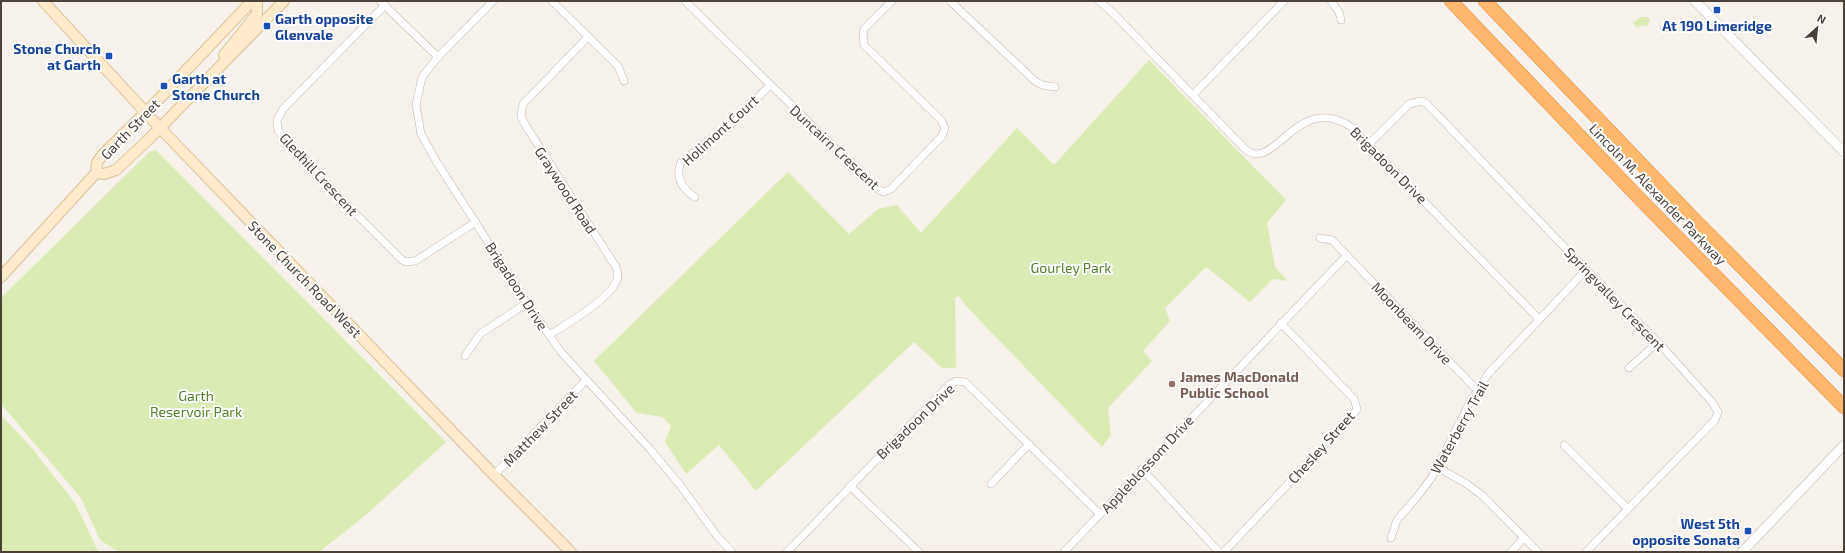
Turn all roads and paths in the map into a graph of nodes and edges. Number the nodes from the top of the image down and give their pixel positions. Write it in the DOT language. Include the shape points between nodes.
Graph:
graph roads {
  1 [pos="43,1"];
  2 [pos="252,1"];
  3 [pos="257,1"];
  4 [pos="284,1"];
  5 [pos="493,1"];
  6 [pos="552,1"];
  7 [pos="685,1"];
  8 [pos="892,1"];
  9 [pos="950,1"];
  10 [pos="1099,1"];
  11 [pos="1284,1"];
  12 [pos="1331,1"];
  13 [pos="1451,1"];
  14 [pos="1485,1"];
  15 [pos="1696,1"];
  16 [pos="382,3"];
  17 [pos="1341,20"];
  18 [pos="588,36"];
  19 [pos="438,57"];
  20 [pos="624,81"];
  21 [pos="770,85"];
  22 [pos="202,86"];
  23 [pos="1055,87"];
  24 [pos="1192,95"];
  25 [pos="146,112"];
  26 [pos="160,128"];
  27 [pos="1369,144"];
  28 [pos="1844,152"];
  29 [pos="96,173"];
  30 [pos="695,197"];
  31 [pos="476,222"];
  32 [pos="1320,238"];
  33 [pos="1346,255"];
  34 [pos="1586,270"];
  35 [pos="1,277"];
  36 [pos="528,303"];
  37 [pos="1539,319"];
  38 [pos="1281,323"];
  39 [pos="550,335"];
  40 [pos="1658,342"];
  41 [pos="464,356"];
  42 [pos="1629,368"];
  43 [pos="1844,370"];
  44 [pos="586,380"];
  45 [pos="1477,390"];
  46 [pos="1844,407"];
  47 [pos="1029,444"];
  48 [pos="1564,445"];
  49 [pos="1844,445"];
  50 [pos="1437,467"];
  51 [pos="1142,469"];
  52 [pos="494,475"];
  53 [pos="991,484"];
  54 [pos="850,486"];
  55 [pos="1628,509"];
  56 [pos="1100,514"];
  57 [pos="1391,538"];
  58 [pos="1524,538"];
  59 [pos="571,552"];
  60 [pos="732,552"];
  61 [pos="787,552"];
  62 [pos="919,552"];
  63 [pos="1064,552"];
  64 [pos="1219,552"];
  65 [pos="1224,552"];
  66 [pos="1511,552"];
  67 [pos="1538,552"];
  68 [pos="1586,552"];
  69 [pos="1742,552"];
  1 -- 25 [label="main road, Stone Church Road West"];
  2 -- 25 [label="main road, Garth Street"];
  3 -- 22 [label="main road" via="257,14"];
  4 -- 22 [label="main road, Garth Street"];
  5 -- 19 [label="street, Brigadoon Drive"];
  6 -- 18 [label="street"];
  7 -- 21 [label="street, Duncairn Crescent"];
  8 -- 21 [label="street, Duncairn Crescent" via="864,29 864,45 941,120 945,128 942,136 891,189 883,192 876,188"];
  9 -- 23 [label="street" via="1035,81"];
  10 -- 24 [label="street, Brigadoon Drive"];
  11 -- 24 [label="street"];
  12 -- 17 [label="street"];
  13 -- 46 [label="highway, Lincoln M. Alexander Parkway"];
  14 -- 43 [label="highway, Lincoln M. Alexander Parkway" via="1693,218"];
  15 -- 28 [label="street"];
  16 -- 19 [label="street"];
  16 -- 31 [label="street, Gledhill Crescent" via="283,109 277,120 278,131 342,200 406,262 415,261"];
  18 -- 20 [label="street" via="618,66"];
  18 -- 39 [label="street, Graywood Road" via="523,104 521,116 616,267 618,277 615,285 589,309"];
  19 -- 31 [label="street, Brigadoon Drive" via="422,77 416,105 417,119 421,134 436,161"];
  21 -- 30 [label="street, Holimont Court" via="733,122 681,162 679,178 686,190"];
  22 -- 26 [label="main road, Garth Street"];
  24 -- 27 [label="street, Brigadoon Drive" via="1253,154 1265,153 1298,126 1319,118 1336,119 1346,123"];
  25 -- 26 [label="main road, Stone Church Road West"];
  25 -- 29 [label="main road, Garth Street" via="102,155 97,163"];
  26 -- 29 [label="main road, Garth Street" via="116,170 104,174"];
  26 -- 52 [label="main road, Stone Church Road West"];
  27 -- 34 [label="street, Springvalley Crescent" via="1409,104 1421,101 1427,104"];
  27 -- 37 [label="street, Brigadoon Drive"];
  29 -- 35 [label="main road, Garth Street"];
  31 -- 36 [label="street, Brigadoon Drive"];
  32 -- 33 [label="street, Moonbeam Drive" via="1332,240"];
  33 -- 38 [label="street, Appleblossom Drive"];
  33 -- 45 [label="street, Moonbeam Drive"];
  34 -- 37 [label="street, Waterberry Trail"];
  34 -- 40 [label="street, Springvalley Crescent"];
  36 -- 39 [label="street, Brigadoon Drive"];
  36 -- 41 [label="street" via="480,334"];
  37 -- 45 [label="street, Waterberry Trail" via="1499,361"];
  38 -- 51 [label="street, Appleblossom Drive"];
  38 -- 65 [label="street, Chesley Street" via="1354,399 1357,409"];
  39 -- 44 [label="street, Brigadoon Drive"];
  40 -- 42 [label="street"];
  40 -- 55 [label="street, Springvalley Crescent" via="1718,412 1715,420"];
  44 -- 52 [label="street, Matthew Street"];
  44 -- 60 [label="street, Brigadoon Drive" via="650,449"];
  45 -- 50 [label="street, Waterberry Trail"];
  47 -- 53 [label="street"];
  47 -- 54 [label="street, Brigadoon Drive" via="965,382 956,381 949,385"];
  47 -- 56 [label="street, Brigadoon Drive"];
  48 -- 55 [label="street"];
  49 -- 69 [label="street"];
  50 -- 57 [label="street, Waterberry Trail" via="1421,492 1397,520"];
  50 -- 58 [label="street" via="1478,492"];
  51 -- 56 [label="street, Appleblossom Drive"];
  51 -- 64 [label="street"];
  52 -- 59 [label="main road, Stone Church Road West"];
  54 -- 61 [label="street, Brigadoon Drive"];
  54 -- 62 [label="street"];
  55 -- 68 [label="street, Springvalley Crescent"];
  56 -- 63 [label="street, Appleblossom Drive"];
  58 -- 66 [label="street"];
  58 -- 67 [label="street"];
}
